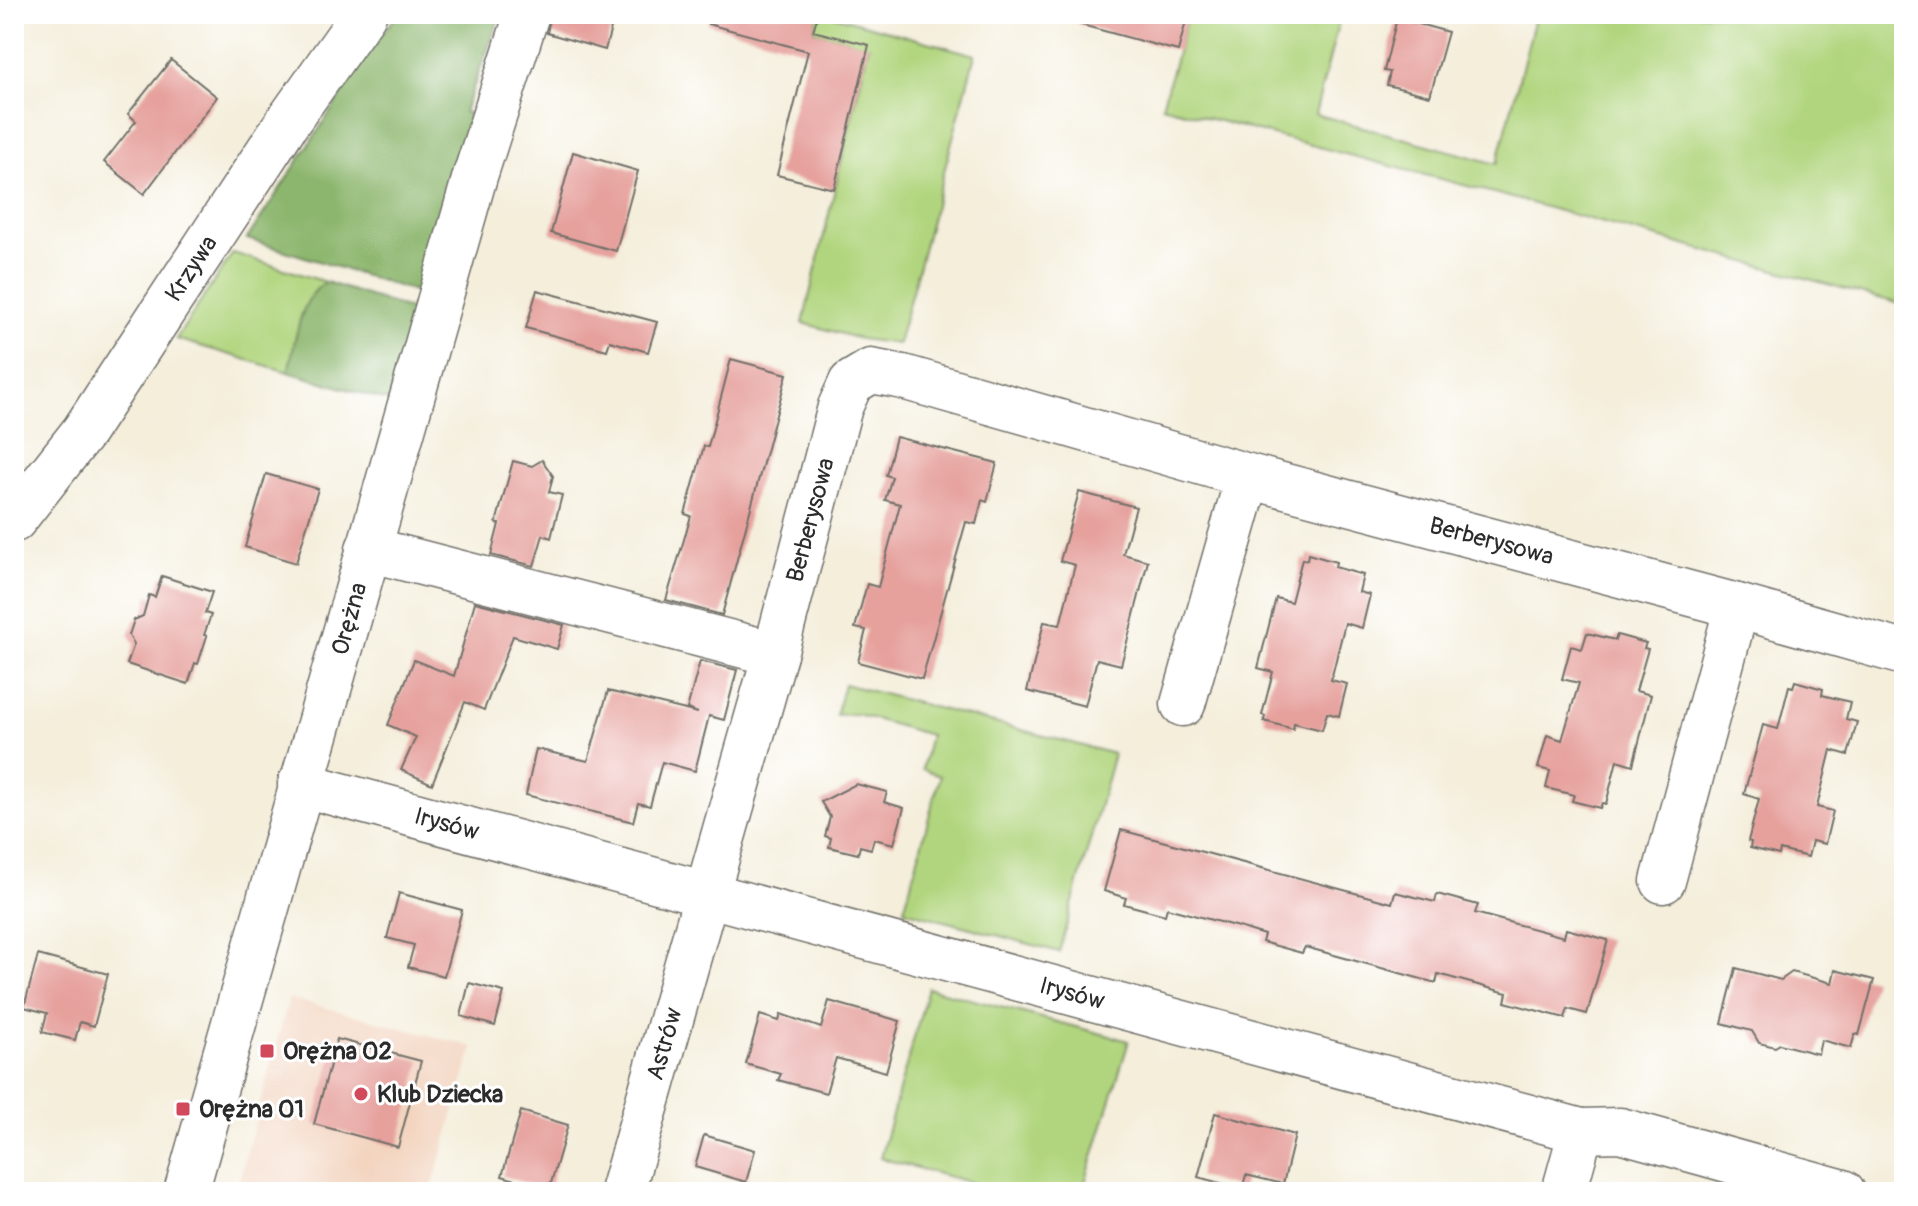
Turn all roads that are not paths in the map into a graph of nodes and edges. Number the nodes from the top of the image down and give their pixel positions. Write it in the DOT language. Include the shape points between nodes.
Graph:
graph roads {
  1 [pos="364,14"];
  2 [pos="521,31"];
  3 [pos="1248,476"];
  4 [pos="14,520"];
  5 [pos="368,549"];
  6 [pos="1737,606"];
  7 [pos="1904,653"];
  8 [pos="775,654"];
  9 [pos="1183,704"];
  10 [pos="300,784"];
  11 [pos="1663,881"];
  12 [pos="706,894"];
  13 [pos="1581,1131"];
  14 [pos="186,1192"];
  15 [pos="622,1192"];
  16 [pos="1564,1192"];
  17 [pos="1843,1192"];
  1 -- 4 [label="street, Krzywa" via="84,431"];
  2 -- 5 [label="street, Orężna"];
  3 -- 6 [label="street, Berberysowa"];
  3 -- 8 [label="street, Berberysowa" via="871,371 851,383 840,407"];
  3 -- 9 [label="street"];
  5 -- 8 [label="street"];
  5 -- 10 [label="street, Orężna"];
  6 -- 7 [label="street, Berberysowa"];
  6 -- 11 [label="street"];
  8 -- 12 [label="street, Berberysowa"];
  10 -- 12 [label="street, Irysów"];
  10 -- 14 [label="street, Orężna"];
  12 -- 13 [label="street, Irysów"];
  12 -- 15 [label="street, Astrów"];
  13 -- 16 [label="street"];
  13 -- 17 [label="street, Irysów" via="1620,1130"];
}
